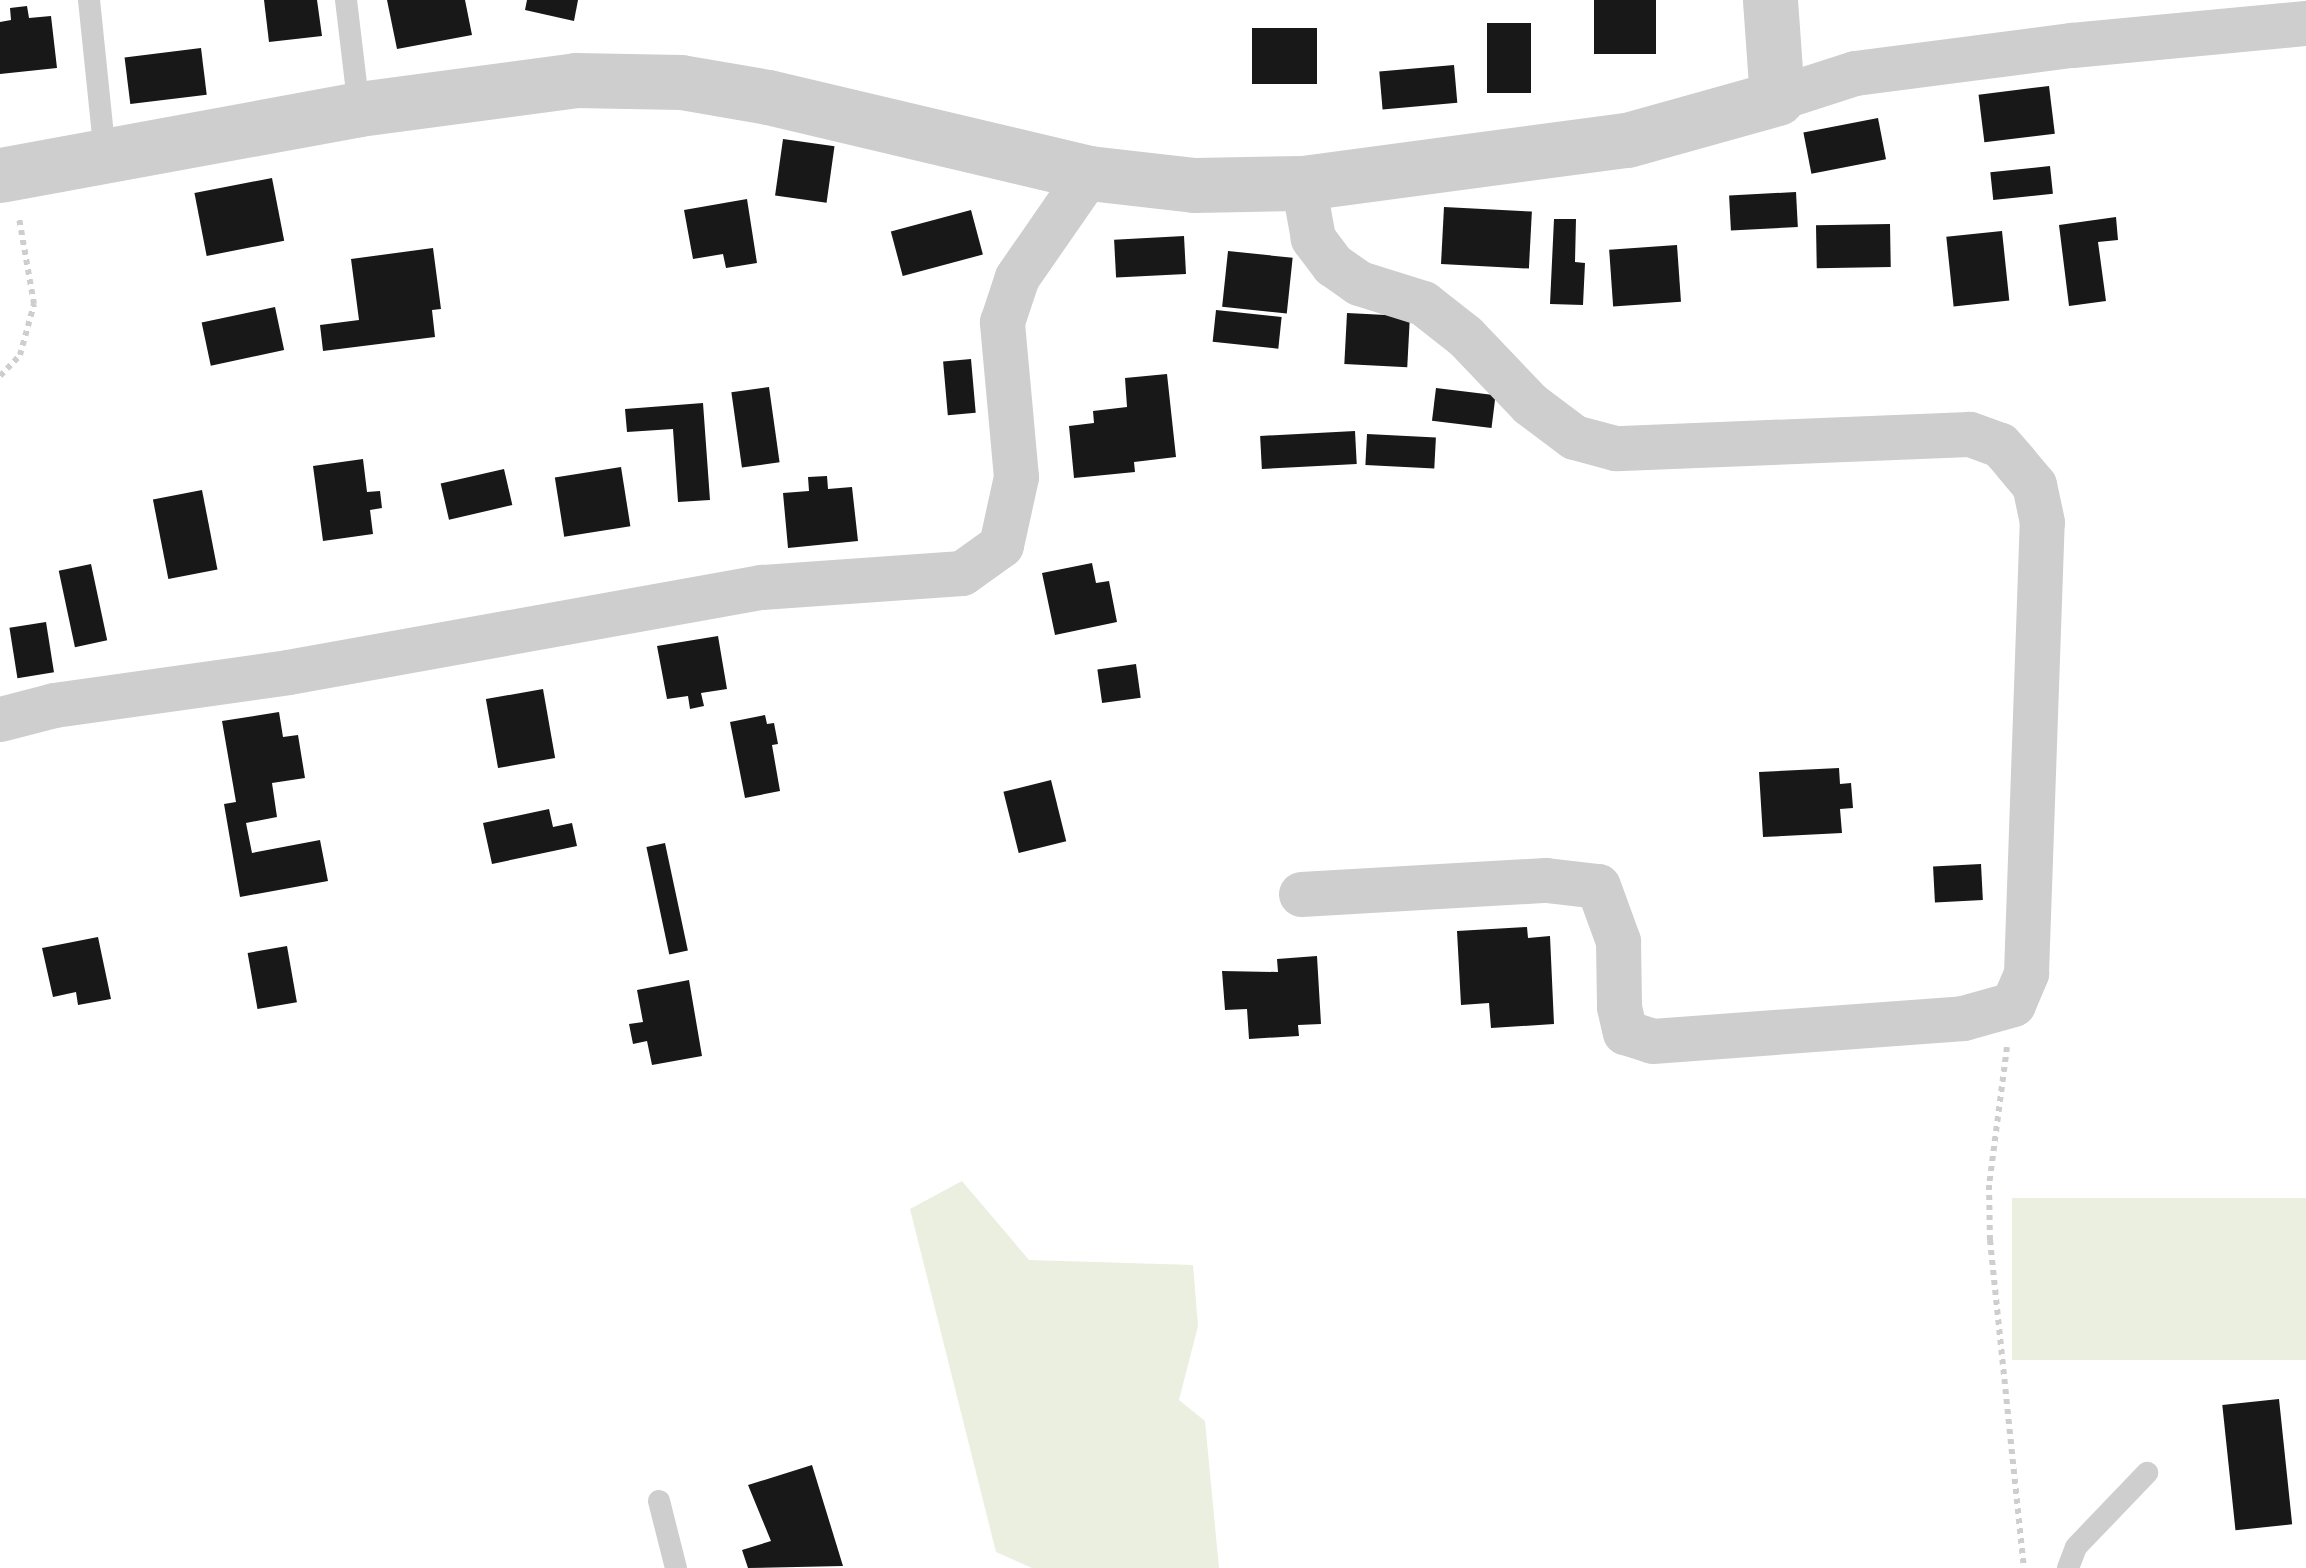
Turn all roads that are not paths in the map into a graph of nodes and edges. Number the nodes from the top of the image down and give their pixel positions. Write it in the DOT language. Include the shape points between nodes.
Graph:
graph roads {
  1 [pos="88,0"];
  2 [pos="346,0"];
  3 [pos="1770,0"];
  4 [pos="2306,24"];
  5 [pos="1777,98"];
  6 [pos="359,109"];
  7 [pos="105,155"];
  8 [pos="1089,173"];
  9 [pos="6,174"];
  10 [pos="1302,183"];
  11 [pos="0,720"];
  12 [pos="1301,894"];
  13 [pos="2147,1473"];
  14 [pos="660,1501"];
  15 [pos="676,1568"];
  16 [pos="2068,1568"];
  1 -- 7 [label="lane"];
  2 -- 6 [label="lane"];
  3 -- 5 [label="street"];
  4 -- 5 [label="street" via="1855,73"];
  5 -- 10 [label="street" via="1627,140"];
  6 -- 7 [label="street"];
  6 -- 8 [label="street" via="575,80 681,82"];
  7 -- 9 [label="street"];
  8 -- 10 [label="street" via="1194,185"];
  8 -- 11 [label="street" via="1017,276 1002,322 1016,477 1001,545 962,573 762,587 288,672 54,705"];
  10 -- 12 [label="street" via="1313,238 1333,265 1359,282 1423,303 1574,437 1614,448 1969,434 2000,445 2016,462 2034,485 2042,522 2026,973 2013,1004 1963,1018 1652,1040 1625,1032 1618,941 1598,886 1546,880"];
  13 -- 16 [label="lane" via="2076,1547"];
  14 -- 15 [label="lane"];
}
